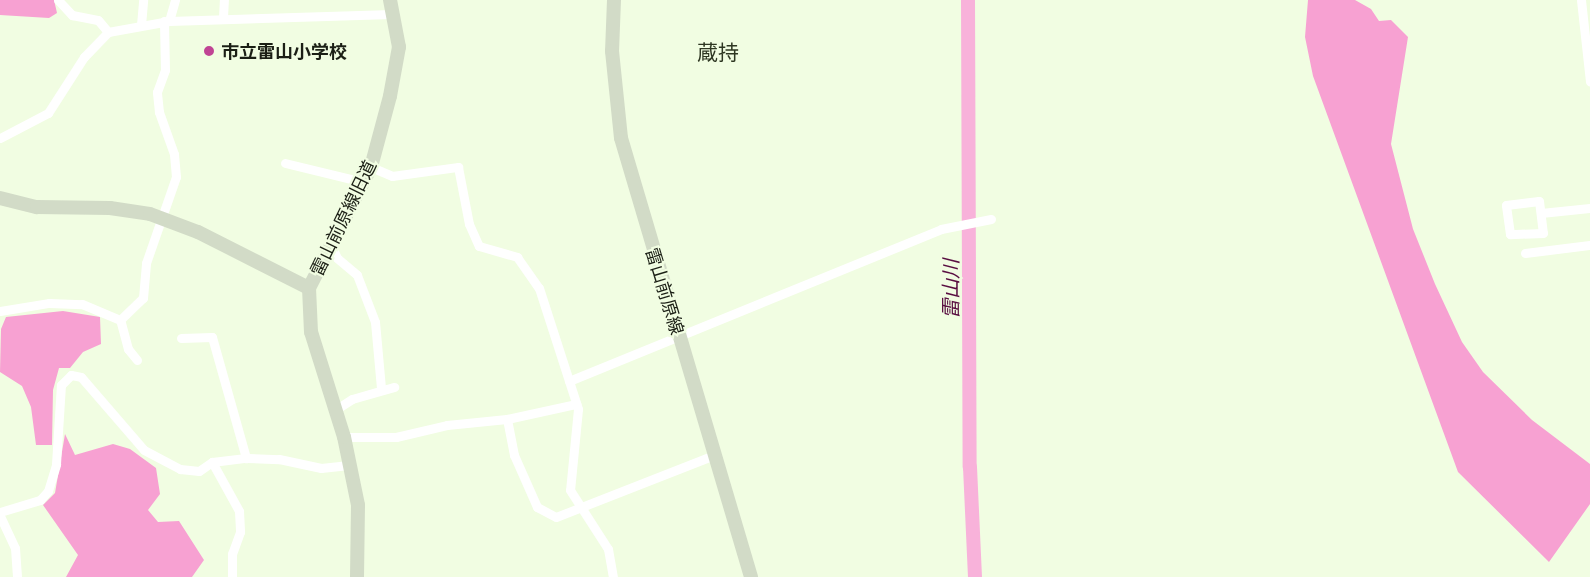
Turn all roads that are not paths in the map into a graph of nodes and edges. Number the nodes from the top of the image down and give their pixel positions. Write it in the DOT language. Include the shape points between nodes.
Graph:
graph roads {
  1 [pos="58,0"];
  2 [pos="143,0"];
  3 [pos="175,0"];
  4 [pos="224,0"];
  5 [pos="390,0"];
  6 [pos="614,0"];
  7 [pos="1581,0"];
  8 [pos="392,14"];
  9 [pos="223,17"];
  10 [pos="167,21"];
  11 [pos="141,25"];
  12 [pos="108,32"];
  13 [pos="1590,82"];
  14 [pos="0,138"];
  15 [pos="285,163"];
  16 [pos="370,167"];
  17 [pos="363,182"];
  18 [pos="0,198"];
  19 [pos="1590,208"];
  20 [pos="1540,213"];
  21 [pos="164,219"];
  22 [pos="991,219"];
  23 [pos="331,245"];
  24 [pos="1590,245"];
  25 [pos="1525,253"];
  26 [pos="309,288"];
  27 [pos="0,304"];
  28 [pos="0,312"];
  29 [pos="120,320"];
  30 [pos="679,337"];
  31 [pos="181,338"];
  32 [pos="137,360"];
  33 [pos="569,381"];
  34 [pos="393,387"];
  35 [pos="381,388"];
  36 [pos="576,404"];
  37 [pos="335,410"];
  38 [pos="507,419"];
  39 [pos="344,436"];
  40 [pos="714,454"];
  41 [pos="246,458"];
  42 [pos="212,462"];
  43 [pos="349,465"];
  44 [pos="580,508"];
  45 [pos="0,514"];
  46 [pos="17,577"];
  47 [pos="232,577"];
  48 [pos="357,577"];
  49 [pos="613,577"];
  50 [pos="751,577"];
  1 -- 12 [label="street" via="72,15 98,20"];
  2 -- 11 [label="street"];
  3 -- 10 [label="street"];
  4 -- 9 [label="street"];
  5 -- 8 [label="street, 雷山前原線旧道"];
  6 -- 30 [label="street, 雷山前原線" via="612,51 621,138"];
  7 -- 13 [label="street"];
  8 -- 9 [label="street"];
  8 -- 16 [label="street, 雷山前原線旧道" via="399,47 397,68"];
  9 -- 10 [label="street"];
  10 -- 11 [label="street"];
  10 -- 21 [label="street" via="159,112 174,154 176,177"];
  11 -- 12 [label="street"];
  12 -- 14 [label="street" via="84,57 48,113"];
  15 -- 17 [label="street"];
  16 -- 17 [label="street, 雷山前原線旧道"];
  16 -- 33 [label="street" via="392,176 458,168 474,237 479,246 517,257 526,266 543,294"];
  17 -- 23 [label="street, 雷山前原線旧道"];
  18 -- 21 [label="street" via="37,207 133,210"];
  19 -- 20 [label="street"];
  20 -- 20 [label="street" via="1539,201 1506,205 1510,234 1543,233"];
  21 -- 26 [label="street"];
  21 -- 29 [label="street" via="146,263 143,298"];
  22 -- 30 [label="street" via="952,226"];
  23 -- 26 [label="street, 雷山前原線旧道"];
  23 -- 35 [label="street" via="337,258 357,274 375,322"];
  24 -- 25 [label="street"];
  26 -- 37 [label="street, 雷山前原線旧道" via="311,332"];
  27 -- 28 [label="street"];
  28 -- 29 [label="street" via="49,303 82,304"];
  29 -- 32 [label="street" via="128,349"];
  30 -- 33 [label="street"];
  30 -- 40 [label="street, 雷山前原線"];
  31 -- 41 [label="street" via="212,337"];
  33 -- 36 [label="street"];
  34 -- 35 [label="street"];
  35 -- 37 [label="street"];
  36 -- 38 [label="street"];
  36 -- 44 [label="street" via="569,482"];
  37 -- 39 [label="street, 雷山前原線旧道"];
  38 -- 39 [label="street" via="447,425 396,437"];
  38 -- 44 [label="street" via="514,455 537,507 556,517"];
  39 -- 43 [label="street, 雷山前原線旧道"];
  40 -- 44 [label="street"];
  40 -- 50 [label="street, 雷山前原線"];
  41 -- 42 [label="street"];
  41 -- 43 [label="street" via="279,459 321,468"];
  42 -- 45 [label="street" via="199,471 157,458 130,437 81,377 71,375 61,386 56,464 48,491 40,500"];
  42 -- 47 [label="street" via="239,511 240,532 232,554"];
  43 -- 48 [label="street, 雷山前原線旧道" via="358,505"];
  44 -- 49 [label="street" via="608,549"];
  45 -- 46 [label="street" via="15,548"];
}
